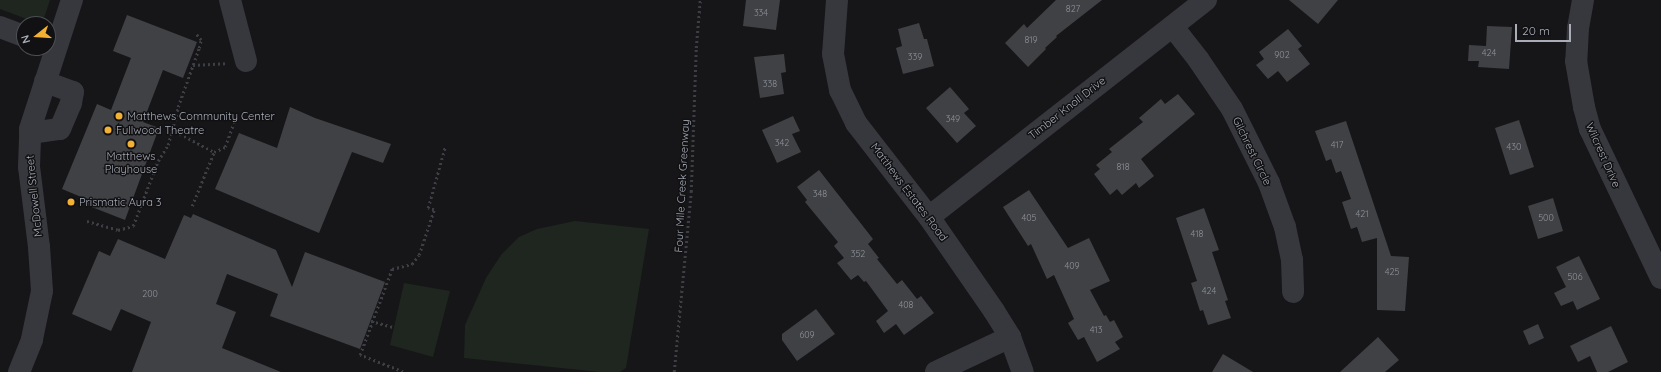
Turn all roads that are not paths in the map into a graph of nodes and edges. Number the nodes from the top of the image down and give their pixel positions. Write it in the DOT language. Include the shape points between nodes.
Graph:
graph roads {
  1 [pos="72,0"];
  2 [pos="230,0"];
  3 [pos="837,0"];
  4 [pos="1206,0"];
  5 [pos="1583,0"];
  6 [pos="0,27"];
  7 [pos="1173,27"];
  8 [pos="16,33"];
  9 [pos="56,38"];
  10 [pos="50,56"];
  11 [pos="239,62"];
  12 [pos="45,82"];
  13 [pos="30,133"];
  14 [pos="929,217"];
  15 [pos="1661,278"];
  16 [pos="1293,292"];
  17 [pos="1010,337"];
  18 [pos="19,372"];
  19 [pos="936,372"];
  20 [pos="1023,372"];
  1 -- 9 [label="street, McDowell Street"];
  2 -- 11 [label="street"];
  3 -- 14 [label="street, Matthews Estates Road" via="833,54 840,90 856,122"];
  4 -- 7 [label="street, Timber Knoll Drive"];
  5 -- 15 [label="street, Wilcrest Drive" via="1576,61 1590,129"];
  6 -- 8 [label="street"];
  7 -- 14 [label="street, Timber Knoll Drive"];
  7 -- 16 [label="street, Gilchrest Circle" via="1232,109 1268,183 1285,227 1292,260"];
  10 -- 12 [label="street, McDowell Street"];
  12 -- 13 [label="street, McDowell Street"];
  12 -- 13 [label="street" via="73,92 71,103 60,129"];
  13 -- 18 [label="street, McDowell Street" via="29,167 42,291 32,339"];
  14 -- 17 [label="street, Matthews Estates Road"];
  17 -- 19 [label="street"];
  17 -- 20 [label="street, Matthews Estates Road"];
}
